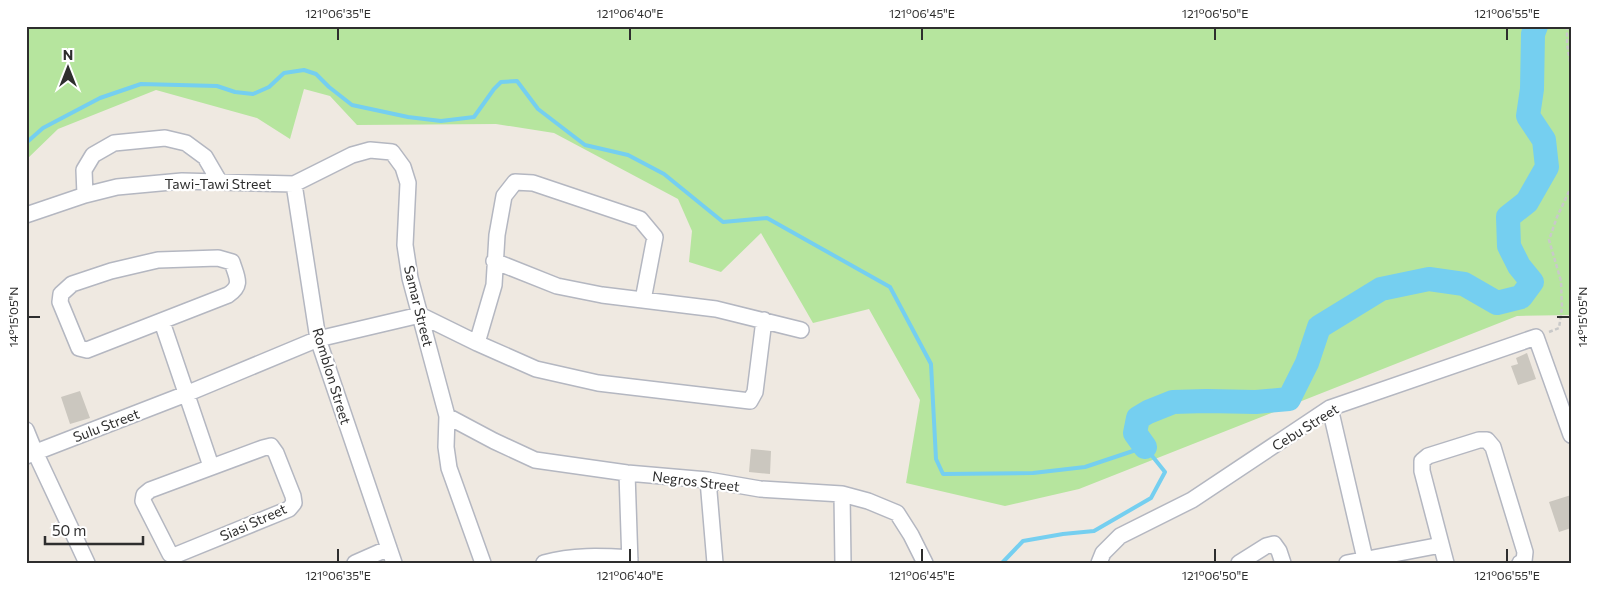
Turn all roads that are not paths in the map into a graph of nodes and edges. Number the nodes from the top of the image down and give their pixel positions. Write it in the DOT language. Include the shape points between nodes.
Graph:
graph roads {
  1 [pos="219,181"];
  2 [pos="294,184"];
  3 [pos="84,195"];
  4 [pos="26,215"];
  5 [pos="494,261"];
  6 [pos="643,300"];
  7 [pos="420,315"];
  8 [pos="764,320"];
  9 [pos="162,322"];
  10 [pos="801,330"];
  11 [pos="318,339"];
  12 [pos="477,343"];
  13 [pos="186,394"];
  14 [pos="1330,408"];
  15 [pos="447,416"];
  16 [pos="26,430"];
  17 [pos="1571,435"];
  18 [pos="30,454"];
  19 [pos="211,466"];
  20 [pos="627,473"];
  21 [pos="708,480"];
  22 [pos="842,494"];
  23 [pos="1441,545"];
  24 [pos="389,548"];
  25 [pos="566,560"];
  26 [pos="630,560"];
  27 [pos="1365,561"];
  28 [pos="87,563"];
  29 [pos="355,563"];
  30 [pos="394,563"];
  31 [pos="483,563"];
  32 [pos="544,563"];
  33 [pos="716,563"];
  34 [pos="843,563"];
  35 [pos="924,563"];
  36 [pos="1099,563"];
  37 [pos="1239,563"];
  38 [pos="1283,563"];
  39 [pos="1347,563"];
  40 [pos="1446,563"];
  41 [pos="1520,563"];
  1 -- 2 [label="street, Tawi-Tawi Street"];
  1 -- 3 [label="street, Tawi-Tawi Street" via="126,186"];
  1 -- 3 [label="street" via="205,157 186,143 165,138 114,143 93,155 84,170"];
  2 -- 7 [label="street, Samar Street" via="352,155 370,150 392,152 403,167 408,183 405,245"];
  2 -- 11 [label="street, Romblon Street"];
  3 -- 4 [label="street, Tawi-Tawi Street"];
  5 -- 6 [label="street" via="557,286"];
  5 -- 6 [label="street" via="504,196 515,182 533,183 640,219 656,237"];
  5 -- 12 [label="street" via="494,285"];
  6 -- 8 [label="street" via="716,309"];
  7 -- 11 [label="street, Sulu Street"];
  7 -- 12 [label="street"];
  7 -- 15 [label="street, Samar Street"];
  8 -- 10 [label="street"];
  8 -- 12 [label="street" via="755,392 750,401 598,384 536,369"];
  9 -- 9 [label="street" via="236,290 238,282 232,262 218,258 158,260 72,284 61,294 60,302 79,348 88,350"];
  9 -- 13 [label="street"];
  11 -- 13 [label="street, Sulu Street"];
  11 -- 24 [label="street, Romblon Street"];
  13 -- 18 [label="street, Sulu Street"];
  13 -- 19 [label="street"];
  14 -- 17 [label="street, Cebu Street" via="1536,337"];
  14 -- 27 [label="street"];
  14 -- 36 [label="street, Cebu Street" via="1192,500 1120,536 1103,553"];
  15 -- 20 [label="street, Negros Street" via="535,460"];
  15 -- 31 [label="street, Samar Street" via="449,468"];
  16 -- 18 [label="street"];
  18 -- 28 [label="street"];
  19 -- 19 [label="street, Siasi Street" via="144,495 143,501 170,554 176,555 289,509 294,504 271,446"];
  20 -- 21 [label="street, Negros Street"];
  20 -- 26 [label="street"];
  21 -- 22 [label="street, Negros Street" via="760,489"];
  21 -- 33 [label="street"];
  22 -- 34 [label="street"];
  22 -- 35 [label="street, Negros Street" via="897,513"];
  23 -- 27 [label="street"];
  23 -- 40 [label="street"];
  23 -- 41 [label="street" via="1422,460 1487,440 1494,447 1525,552 1524,561"];
  24 -- 29 [label="street"];
  24 -- 30 [label="street, Romblon Street"];
  25 -- 26 [label="street" via="598,556"];
  25 -- 32 [label="street"];
  27 -- 39 [label="street"];
  37 -- 38 [label="street" via="1274,544"];
}
